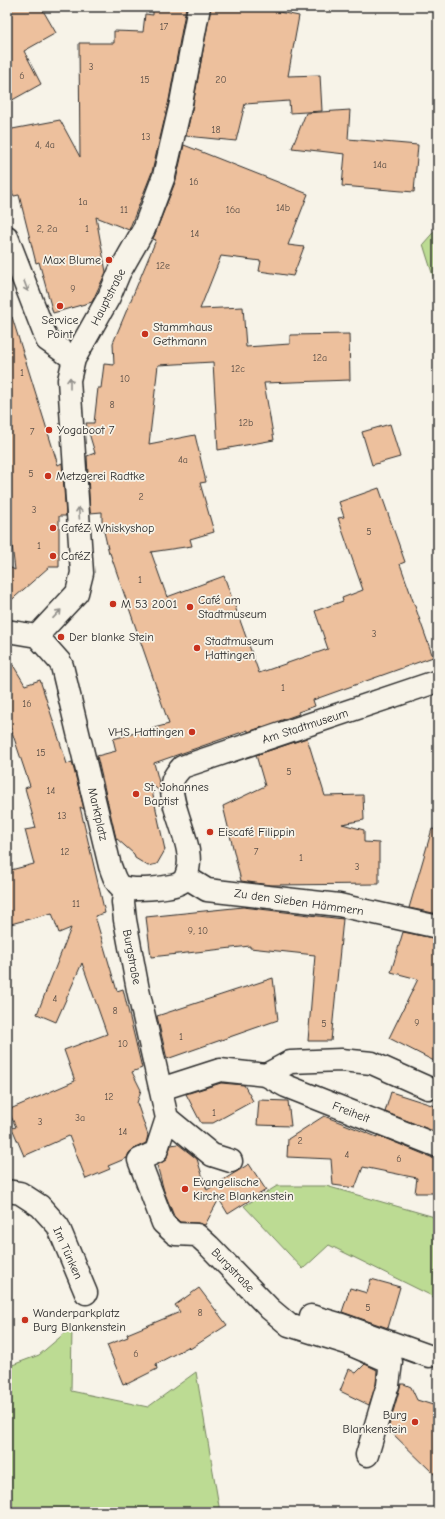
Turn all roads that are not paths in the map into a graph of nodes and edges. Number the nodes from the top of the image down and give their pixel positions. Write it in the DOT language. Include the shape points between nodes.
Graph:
graph roads {
  1 [pos="200,7"];
  2 [pos="7,237"];
  3 [pos="74,358"];
  4 [pos="7,631"];
  5 [pos="37,636"];
  6 [pos="438,681"];
  7 [pos="186,877"];
  8 [pos="126,888"];
  9 [pos="438,927"];
  10 [pos="266,1076"];
  11 [pos="428,1088"];
  12 [pos="161,1089"];
  13 [pos="167,1118"];
  14 [pos="438,1146"];
  15 [pos="231,1161"];
  16 [pos="7,1191"];
  17 [pos="86,1293"];
  18 [pos="270,1309"];
  19 [pos="429,1356"];
  20 [pos="367,1455"];
  1 -- 3 [label="street, Hauptstraße" via="164,176 144,229"];
  2 -- 3 [label="street, one-way" via="47,340"];
  5 -- 3 [label="street, Hauptstraße, one-way" via="77,593 82,573 70,380"];
  4 -- 5 [label="street"];
  5 -- 8 [label="street, Marktplatz" via="62,666 110,866 115,880"];
  6 -- 7 [label="street, Am Stadtmuseum" via="182,767 172,783 188,855"];
  7 -- 8 [label="street" via="180,883 137,890"];
  7 -- 9 [label="street, Zu den Sieben Hämmern" via="208,890 339,905"];
  8 -- 12 [label="street, Burgstraße" via="123,902 125,920"];
  10 -- 11 [label="street" via="290,1062 341,1060 372,1063"];
  10 -- 12 [label="street, Freiheit" via="220,1070"];
  10 -- 14 [label="street, Freiheit"];
  12 -- 13 [label="street, Burgstraße"];
  13 -- 15 [label="street" via="212,1155"];
  13 -- 18 [label="street, Burgstraße" via="156,1152 139,1160 163,1223 175,1234 197,1235"];
  16 -- 17 [label="street, Im Tünken" via="20,1193 40,1206 58,1226"];
  18 -- 19 [label="street" via="287,1310 342,1325"];
  18 -- 20 [label="street, Burgstraße" via="289,1325 347,1343 391,1362 387,1388"];
}
